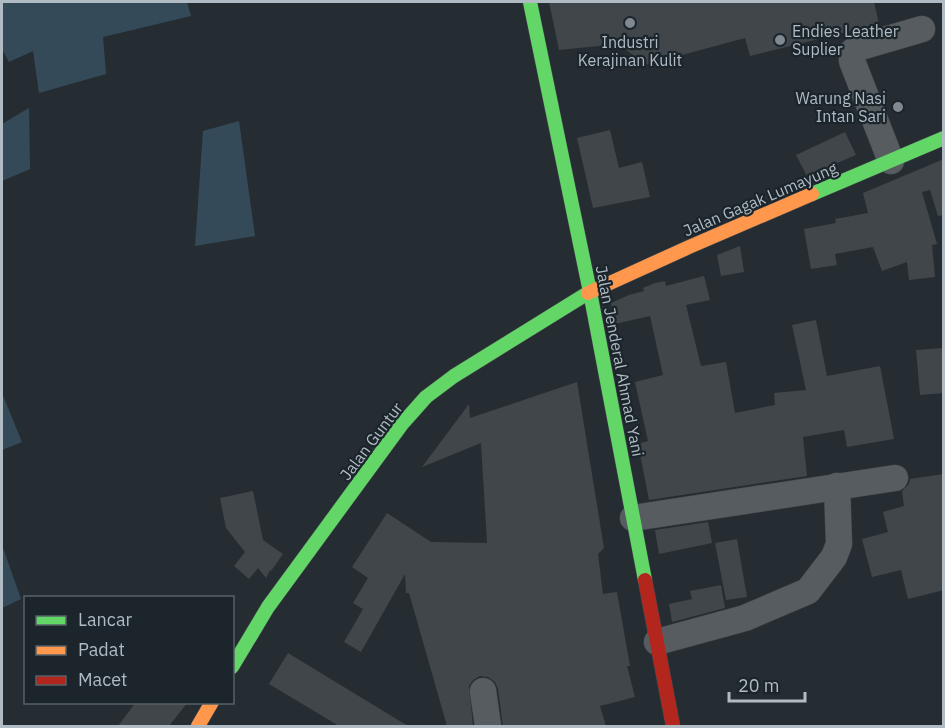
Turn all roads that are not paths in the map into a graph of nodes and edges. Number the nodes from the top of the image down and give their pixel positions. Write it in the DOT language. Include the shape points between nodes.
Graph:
graph roads {
  1 [pos="530,2"];
  2 [pos="921,29"];
  3 [pos="944,138"];
  4 [pos="891,161"];
  5 [pos="590,292"];
  6 [pos="895,478"];
  7 [pos="837,486"];
  8 [pos="633,518"];
  9 [pos="657,642"];
  10 [pos="234,664"];
  11 [pos="483,691"];
  12 [pos="211,704"];
  13 [pos="198,726"];
  14 [pos="488,726"];
  15 [pos="673,726"];
  1 -- 5 [label="street, Jalan Jenderal Ahmad Yani"];
  2 -- 4 [label="street" via="852,52 852,61"];
  3 -- 4 [label="street, Jalan Gagak Lumayung"];
  4 -- 5 [label="street, Jalan Gagak Lumayung"];
  5 -- 8 [label="street, Jalan Jenderal Ahmad Yani"];
  5 -- 10 [label="street, Jalan Guntur" via="426,397 268,607"];
  6 -- 7 [label="street"];
  7 -- 8 [label="street"];
  7 -- 9 [label="street" via="839,544 808,591 745,618"];
  8 -- 9 [label="street, Jalan Jenderal Ahmad Yani"];
  9 -- 15 [label="street, Jalan Jenderal Ahmad Yani"];
  11 -- 14 [label="street"];
  12 -- 13 [label="street"];
}
